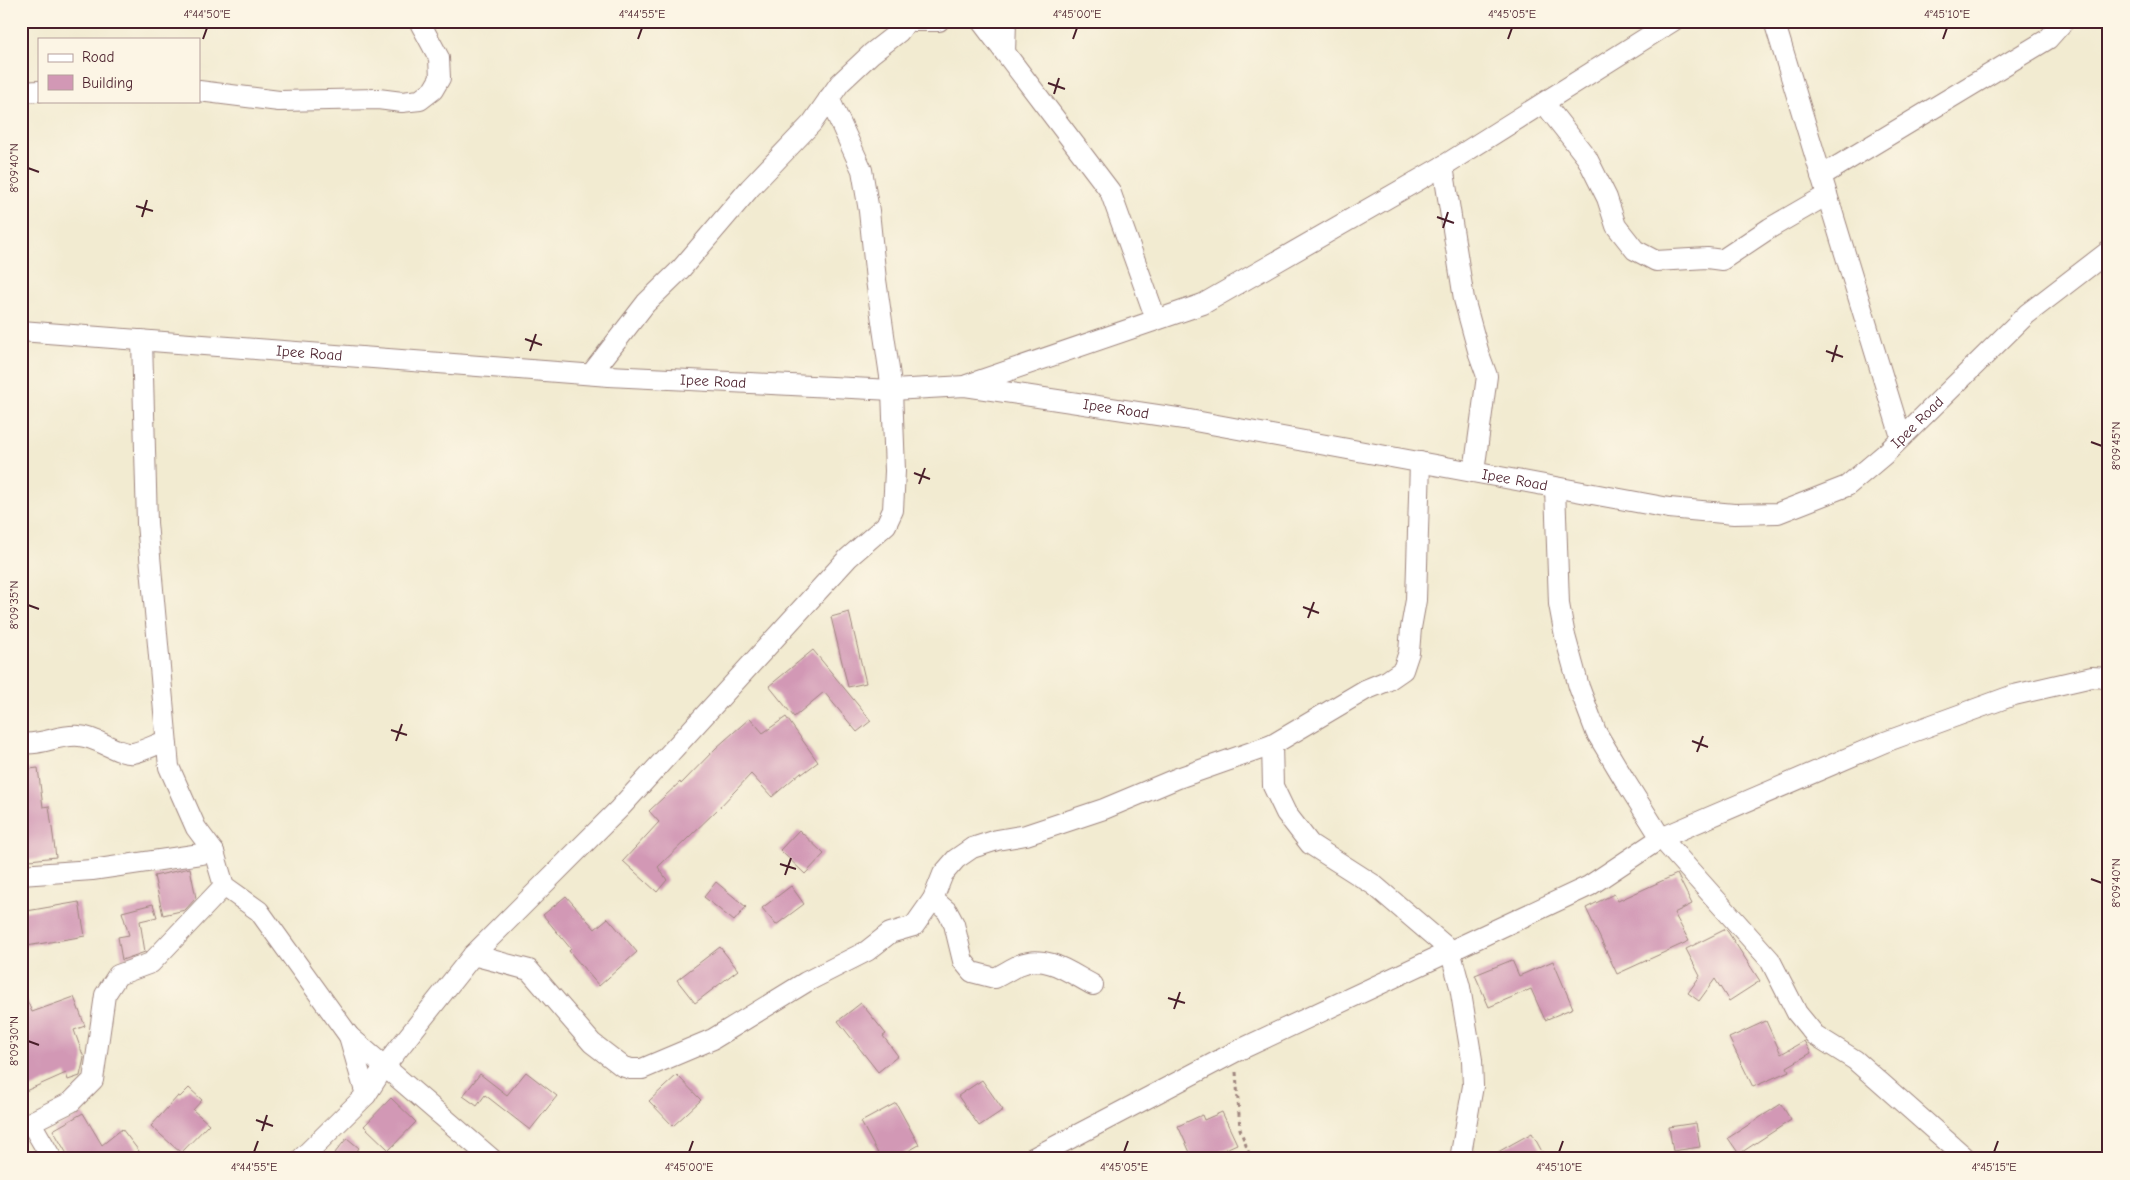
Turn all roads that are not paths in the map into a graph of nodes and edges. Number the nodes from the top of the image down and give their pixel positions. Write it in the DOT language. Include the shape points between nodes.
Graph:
graph roads {
  1 [pos="419,21"];
  2 [pos="906,21"];
  3 [pos="914,21"];
  4 [pos="939,21"];
  5 [pos="981,21"];
  6 [pos="1006,21"];
  7 [pos="1674,21"];
  8 [pos="1774,21"];
  9 [pos="2064,21"];
  10 [pos="1005,53"];
  11 [pos="38,91"];
  12 [pos="200,91"];
  13 [pos="21,92"];
  14 [pos="829,98"];
  15 [pos="1544,103"];
  16 [pos="1443,166"];
  17 [pos="1821,176"];
  18 [pos="1827,195"];
  19 [pos="2109,251"];
  20 [pos="1156,319"];
  21 [pos="21,331"];
  22 [pos="142,340"];
  23 [pos="592,374"];
  24 [pos="965,386"];
  25 [pos="892,390"];
  26 [pos="1901,437"];
  27 [pos="1420,462"];
  28 [pos="1474,472"];
  29 [pos="1555,487"];
  30 [pos="2109,678"];
  31 [pos="166,741"];
  32 [pos="21,743"];
  33 [pos="1272,745"];
  34 [pos="1661,838"];
  35 [pos="214,852"];
  36 [pos="21,875"];
  37 [pos="224,886"];
  38 [pos="933,899"];
  39 [pos="1450,950"];
  40 [pos="473,955"];
  41 [pos="1093,985"];
  42 [pos="349,1036"];
  43 [pos="384,1067"];
  44 [pos="366,1095"];
  45 [pos="26,1125"];
  46 [pos="52,1159"];
  47 [pos="301,1159"];
  48 [pos="492,1159"];
  49 [pos="1031,1159"];
  50 [pos="1460,1159"];
  51 [pos="1967,1159"];
  1 -- 12 [label="street" via="439,58 440,78 433,90 420,100 279,101"];
  2 -- 14 [label="street" via="899,32 852,71"];
  3 -- 4 [label="street"];
  5 -- 10 [label="street"];
  6 -- 10 [label="street"];
  7 -- 15 [label="street"];
  8 -- 17 [label="street"];
  9 -- 17 [label="street" via="2048,39"];
  10 -- 20 [label="street" via="1110,191"];
  11 -- 13 [label="street"];
  14 -- 23 [label="street" via="812,123 750,188 681,269 646,303"];
  14 -- 25 [label="street" via="862,170"];
  15 -- 16 [label="street"];
  15 -- 18 [label="street" via="1587,158 1607,198 1616,226 1635,250 1656,261 1722,260"];
  16 -- 20 [label="street" via="1203,304"];
  16 -- 28 [label="street" via="1464,299 1487,376"];
  17 -- 18 [label="street"];
  18 -- 26 [label="street"];
  19 -- 26 [label="street, Ipee Road" via="2027,314"];
  20 -- 24 [label="street"];
  21 -- 22 [label="street, Ipee Road"];
  22 -- 23 [label="street, Ipee Road"];
  22 -- 31 [label="street" via="147,523"];
  23 -- 25 [label="street, Ipee Road"];
  24 -- 25 [label="street, Ipee Road"];
  24 -- 27 [label="street, Ipee Road" via="1184,419"];
  25 -- 40 [label="street" via="895,471 893,510 886,525 848,558 619,809"];
  26 -- 29 [label="street, Ipee Road" via="1847,486 1778,513 1734,514 1669,508"];
  27 -- 28 [label="street, Ipee Road"];
  27 -- 33 [label="street" via="1416,600 1409,652 1403,670"];
  28 -- 29 [label="street, Ipee Road"];
  29 -- 34 [label="street" via="1559,604 1579,687 1596,732"];
  30 -- 34 [label="street" via="2092,677 2014,695 1885,742"];
  31 -- 32 [label="street" via="133,753 120,752 93,738 78,736"];
  31 -- 35 [label="street" via="169,767 196,828"];
  33 -- 38 [label="street" via="1178,778 1104,809 1026,835 972,848 943,874"];
  33 -- 39 [label="street" via="1273,786 1286,813 1310,844 1374,885"];
  34 -- 39 [label="street" via="1589,886"];
  34 -- 51 [label="street" via="1770,960 1798,1013 1815,1035 1855,1060"];
  35 -- 36 [label="street" via="92,870"];
  35 -- 37 [label="street"];
  37 -- 42 [label="street" via="258,911"];
  37 -- 45 [label="street" via="152,963 118,975 105,995 93,1080 71,1102"];
  38 -- 40 [label="street" via="914,926 890,933 867,951 806,982 713,1039 642,1069 622,1066 592,1043 529,970"];
  38 -- 41 [label="street" via="947,911 954,924 963,961 972,972 995,978 1020,965 1046,962"];
  39 -- 49 [label="street" via="1235,1052"];
  39 -- 50 [label="street" via="1460,987 1472,1060 1473,1086"];
  40 -- 43 [label="street"];
  42 -- 43 [label="street"];
  42 -- 44 [label="street"];
  43 -- 44 [label="street"];
  43 -- 48 [label="street"];
  44 -- 47 [label="street"];
  45 -- 46 [label="street"];
}
